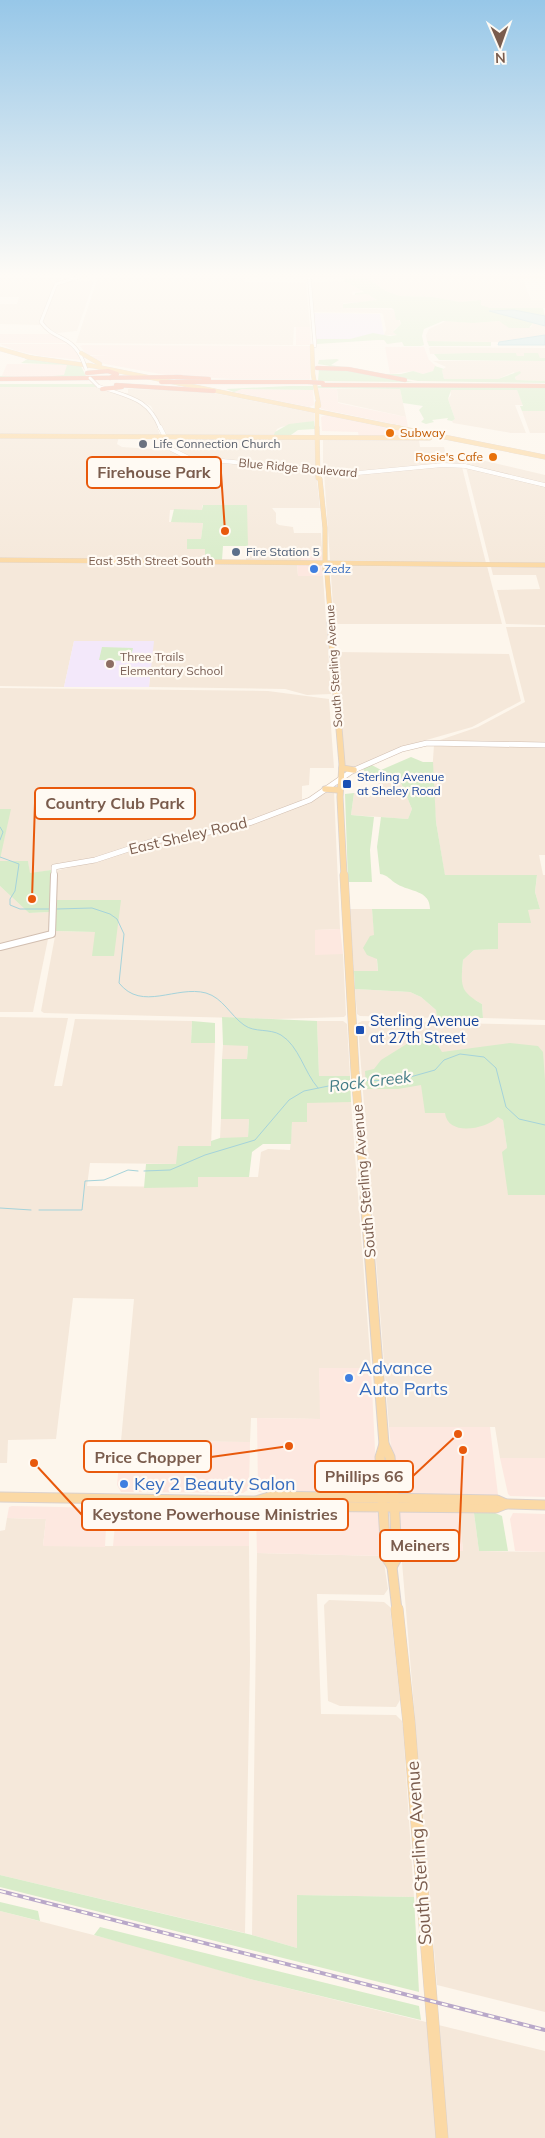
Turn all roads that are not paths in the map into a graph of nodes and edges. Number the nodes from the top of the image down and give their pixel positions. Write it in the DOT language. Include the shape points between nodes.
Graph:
graph roads {
  1 [pos="89,374"];
  2 [pos="113,374"];
  3 [pos="119,374"];
  4 [pos="136,374"];
  5 [pos="316,374"];
  6 [pos="316,374"];
  7 [pos="376,374"];
  8 [pos="141,377"];
  9 [pos="181,377"];
  10 [pos="96,379"];
  11 [pos="159,379"];
  12 [pos="316,379"];
  13 [pos="0,381"];
  14 [pos="91,381"];
  15 [pos="170,381"];
  16 [pos="260,382"];
  17 [pos="308,383"];
  18 [pos="430,383"];
  19 [pos="289,384"];
  20 [pos="323,384"];
  21 [pos="545,385"];
  22 [pos="100,387"];
  23 [pos="152,387"];
  24 [pos="191,387"];
  25 [pos="211,387"];
  26 [pos="116,388"];
  27 [pos="226,389"];
  28 [pos="111,392"];
  29 [pos="248,396"];
  30 [pos="298,407"];
  31 [pos="318,409"];
  32 [pos="344,417"];
  33 [pos="0,436"];
  34 [pos="425,436"];
  35 [pos="164,437"];
  36 [pos="319,438"];
  37 [pos="545,457"];
  38 [pos="321,471"];
  39 [pos="545,484"];
  40 [pos="0,560"];
  41 [pos="326,563"];
  42 [pos="545,565"];
  43 [pos="545,745"];
  44 [pos="340,760"];
  45 [pos="342,768"];
  46 [pos="354,770"];
  47 [pos="340,778"];
  48 [pos="325,788"];
  49 [pos="339,794"];
  50 [pos="0,947"];
  51 [pos="384,1444"];
  52 [pos="0,1497"];
  53 [pos="382,1502"];
  54 [pos="394,1502"];
  55 [pos="545,1505"];
  56 [pos="392,1567"];
  57 [pos="442,2138"];
  1 -- 14 [label="street, Blue Ridge Boulevard"];
  2 -- 10 [label="highway" via="117,375 114,378"];
  3 -- 8 [label="main road"];
  4 -- 11 [label="main road"];
  5 -- 12 [label="main road"];
  6 -- 12 [label="main road"];
  7 -- 18 [label="highway"];
  8 -- 10 [label="highway"];
  8 -- 11 [label="highway"];
  9 -- 11 [label="highway"];
  9 -- 15 [label="highway"];
  9 -- 16 [label="highway"];
  10 -- 13 [label="highway"];
  11 -- 13 [label="highway"];
  11 -- 15 [label="highway"];
  11 -- 16 [label="highway, bridge"];
  12 -- 31 [label="main road, South Sterling Avenue"];
  13 -- 14 [label="highway"];
  14 -- 15 [label="highway"];
  14 -- 22 [label="street, Blue Ridge Boulevard, bridge"];
  14 -- 23 [label="highway"];
  15 -- 24 [label="main road"];
  15 -- 25 [label="highway, bridge"];
  16 -- 17 [label="highway"];
  17 -- 19 [label="highway"];
  17 -- 20 [label="highway, bridge"];
  18 -- 20 [label="highway"];
  18 -- 21 [label="highway"];
  19 -- 25 [label="highway"];
  19 -- 27 [label="highway"];
  20 -- 21 [label="highway"];
  22 -- 26 [label="highway"];
  22 -- 28 [label="street, Blue Ridge Boulevard"];
  23 -- 24 [label="highway"];
  23 -- 26 [label="highway"];
  24 -- 25 [label="highway"];
  24 -- 25 [label="highway"];
  24 -- 25 [label="highway"];
  25 -- 27 [label="highway"];
  25 -- 29 [label="main road"];
  26 -- 28 [label="highway"];
  27 -- 29 [label="main road"];
  28 -- 35 [label="street, Blue Ridge Boulevard" via="149,406"];
  29 -- 30 [label="main road"];
  30 -- 31 [label="main road"];
  30 -- 31 [label="main road"];
  31 -- 32 [label="main road"];
  31 -- 32 [label="main road"];
  31 -- 36 [label="main road, South Sterling Avenue"];
  32 -- 34 [label="main road"];
  33 -- 35 [label="main road"];
  34 -- 36 [label="main road"];
  34 -- 37 [label="main road"];
  35 -- 36 [label="main road"];
  35 -- 38 [label="street, Blue Ridge Boulevard" via="172,451 189,458"];
  36 -- 38 [label="main road, South Sterling Avenue"];
  38 -- 39 [label="street, Blue Ridge Boulevard" via="363,473 459,465"];
  38 -- 41 [label="main road, South Sterling Avenue"];
  40 -- 41 [label="main road, East 35th Street South"];
  41 -- 42 [label="main road, East 35th Street South"];
  41 -- 44 [label="main road, South Sterling Avenue"];
  43 -- 46 [label="street, East Sheley Road" via="427,743 393,752"];
  44 -- 45 [label="main road, South Sterling Avenue"];
  44 -- 47 [label="main road, South Sterling Avenue" via="337,765"];
  45 -- 46 [label="main road"];
  45 -- 47 [label="main road, South Sterling Avenue"];
  46 -- 47 [label="street, East Sheley Road"];
  47 -- 48 [label="street, East Sheley Road"];
  47 -- 49 [label="main road, South Sterling Avenue"];
  48 -- 49 [label="main road" via="332,788"];
  48 -- 50 [label="street, East Sheley Road" via="303,803 241,826 150,842 95,860 54,867 52,934"];
  49 -- 51 [label="main road, South Sterling Avenue" via="356,1088"];
  51 -- 53 [label="main road, South Sterling Avenue" via="380,1457"];
  51 -- 54 [label="main road, South Sterling Avenue" via="390,1458"];
  52 -- 53 [label="main road" via="254,1501 271,1506"];
  53 -- 54 [label="main road"];
  53 -- 56 [label="main road, South Sterling Avenue" via="386,1557"];
  54 -- 55 [label="main road" via="496,1508 506,1504"];
  54 -- 56 [label="main road, South Sterling Avenue" via="397,1558"];
  56 -- 57 [label="main road, South Sterling Avenue" via="408,1710"];
}
